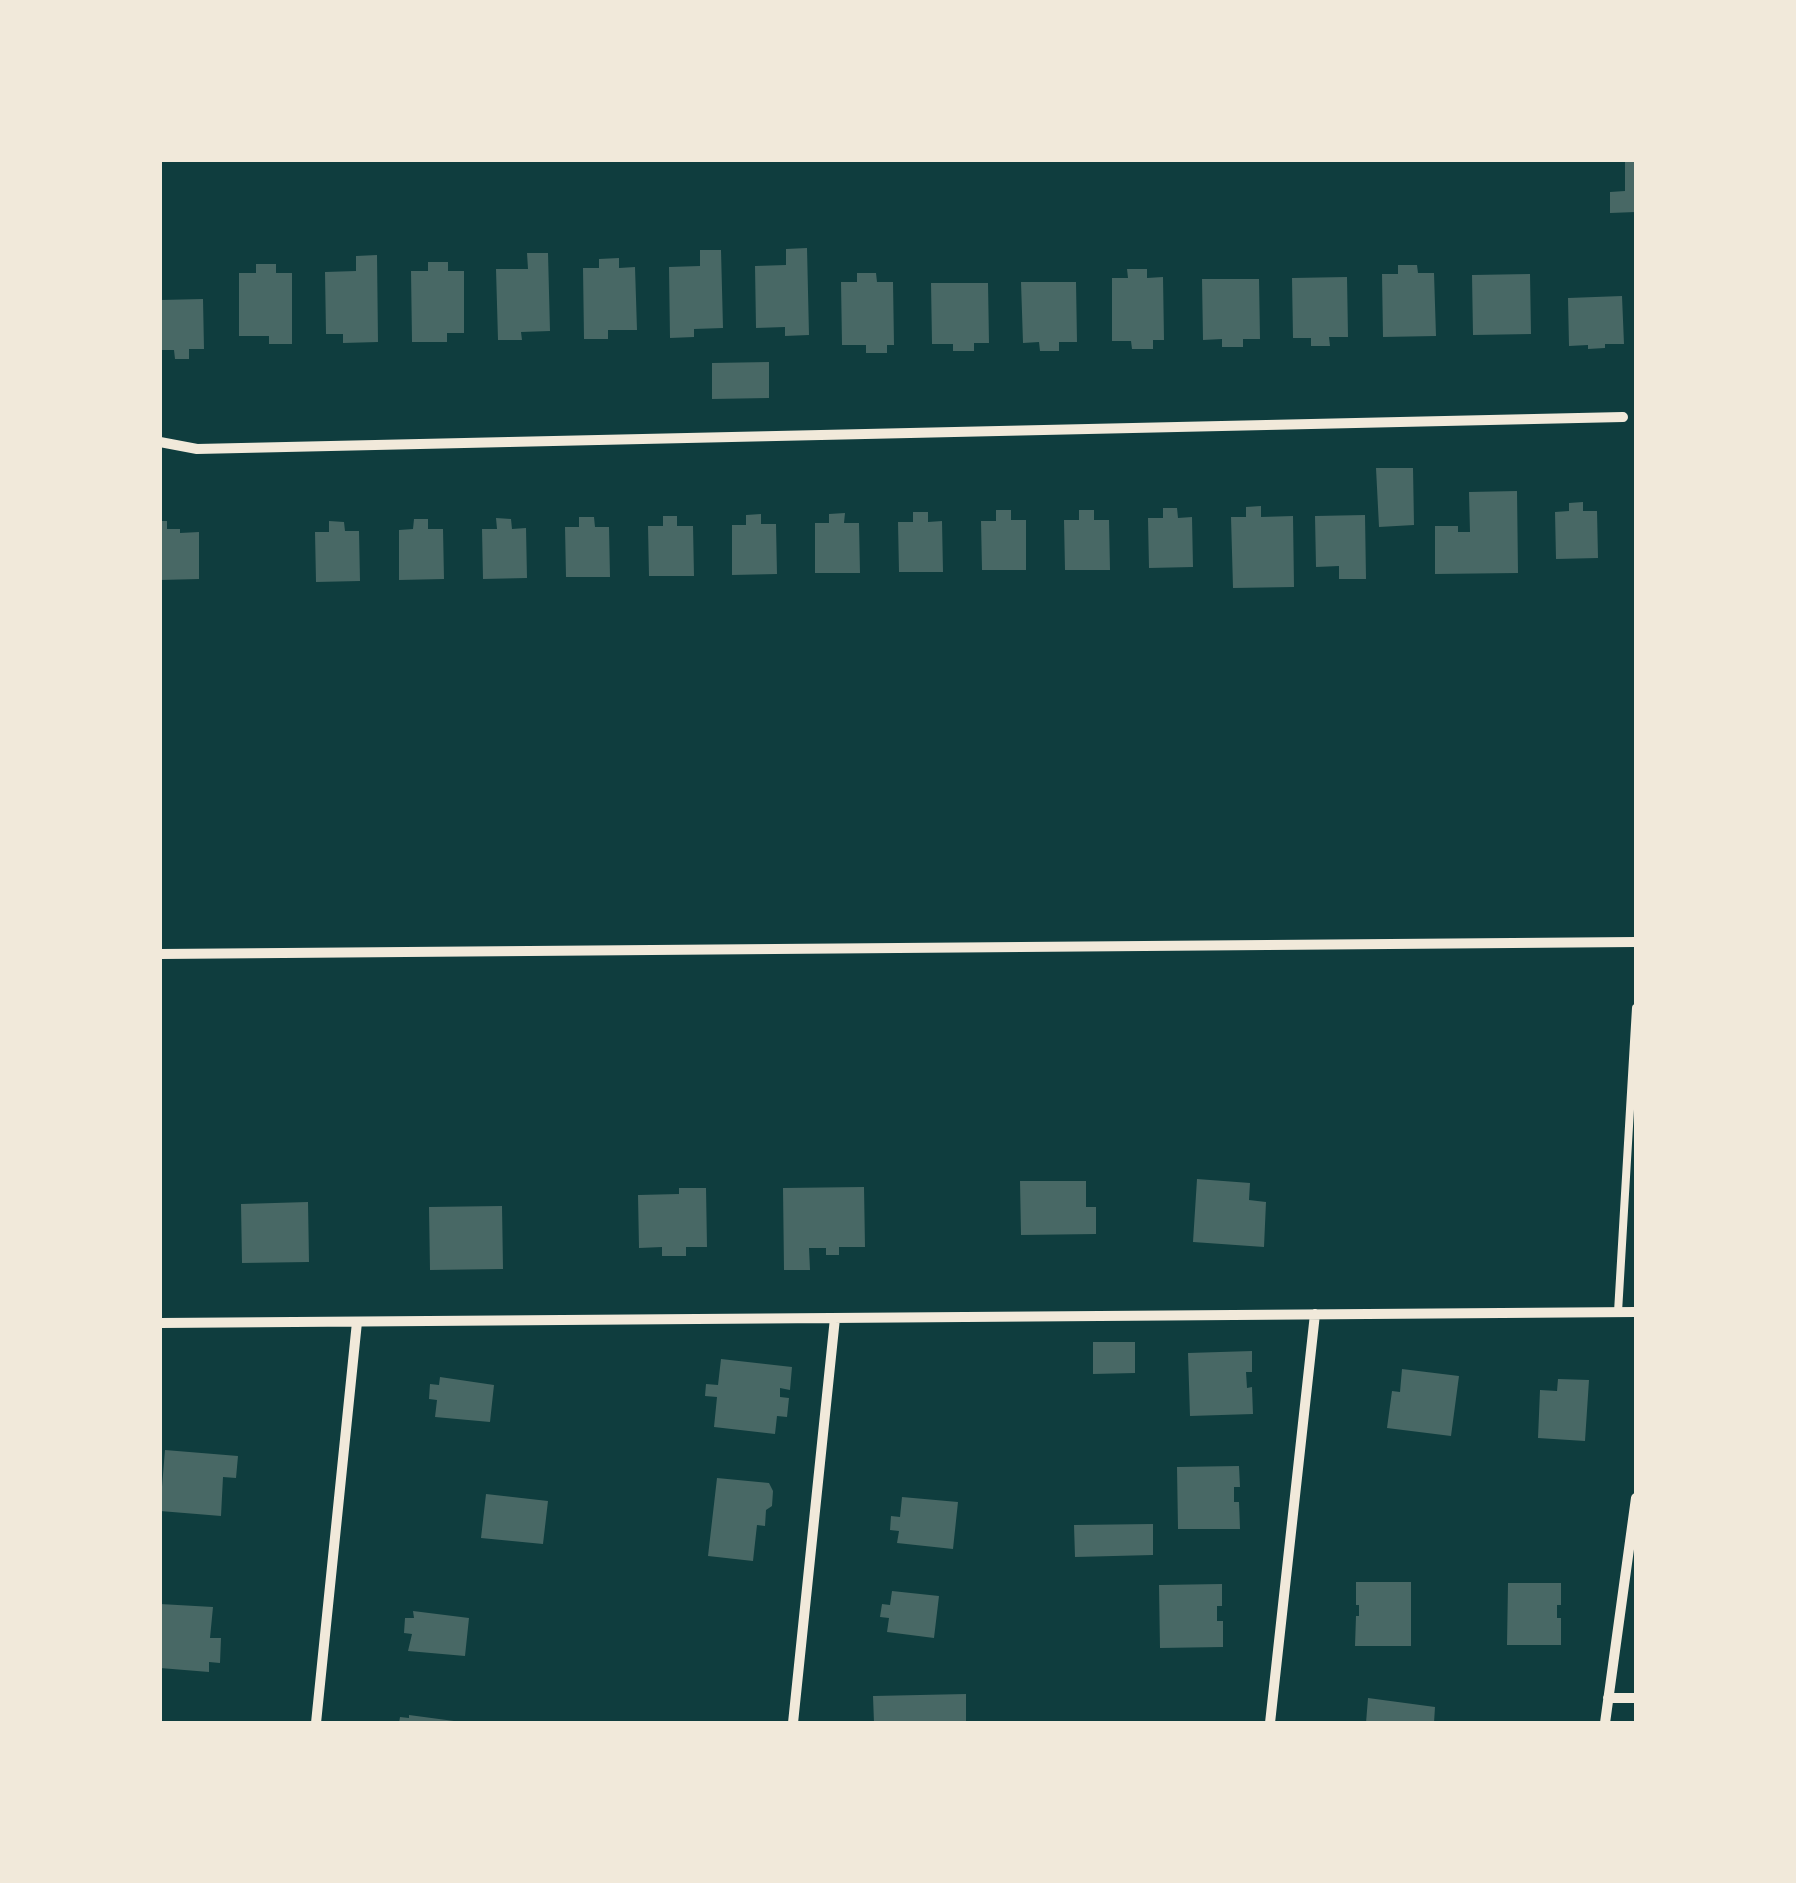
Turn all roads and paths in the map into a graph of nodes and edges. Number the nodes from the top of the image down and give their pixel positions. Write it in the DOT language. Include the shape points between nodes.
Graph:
graph roads {
  1 [pos="1623,417"];
  2 [pos="160,442"];
  3 [pos="1636,942"];
  4 [pos="160,954"];
  5 [pos="1636,1008"];
  6 [pos="1618,1312"];
  7 [pos="1636,1312"];
  8 [pos="1315,1314"];
  9 [pos="835,1318"];
  10 [pos="356,1322"];
  11 [pos="160,1323"];
  12 [pos="1636,1498"];
  13 [pos="1608,1698"];
  14 [pos="1636,1698"];
  15 [pos="316,1723"];
  16 [pos="793,1723"];
  17 [pos="1270,1723"];
  18 [pos="1604,1723"];
  1 -- 2 [label="street" via="197,449"];
  3 -- 4 [label="street"];
  5 -- 6 [label="lane"];
  6 -- 7 [label="street"];
  6 -- 8 [label="street"];
  8 -- 9 [label="street"];
  8 -- 17 [label="street"];
  9 -- 10 [label="street"];
  9 -- 16 [label="street"];
  10 -- 11 [label="street"];
  10 -- 15 [label="street"];
  12 -- 13 [label="street"];
  13 -- 14 [label="street"];
  13 -- 18 [label="street"];
}
